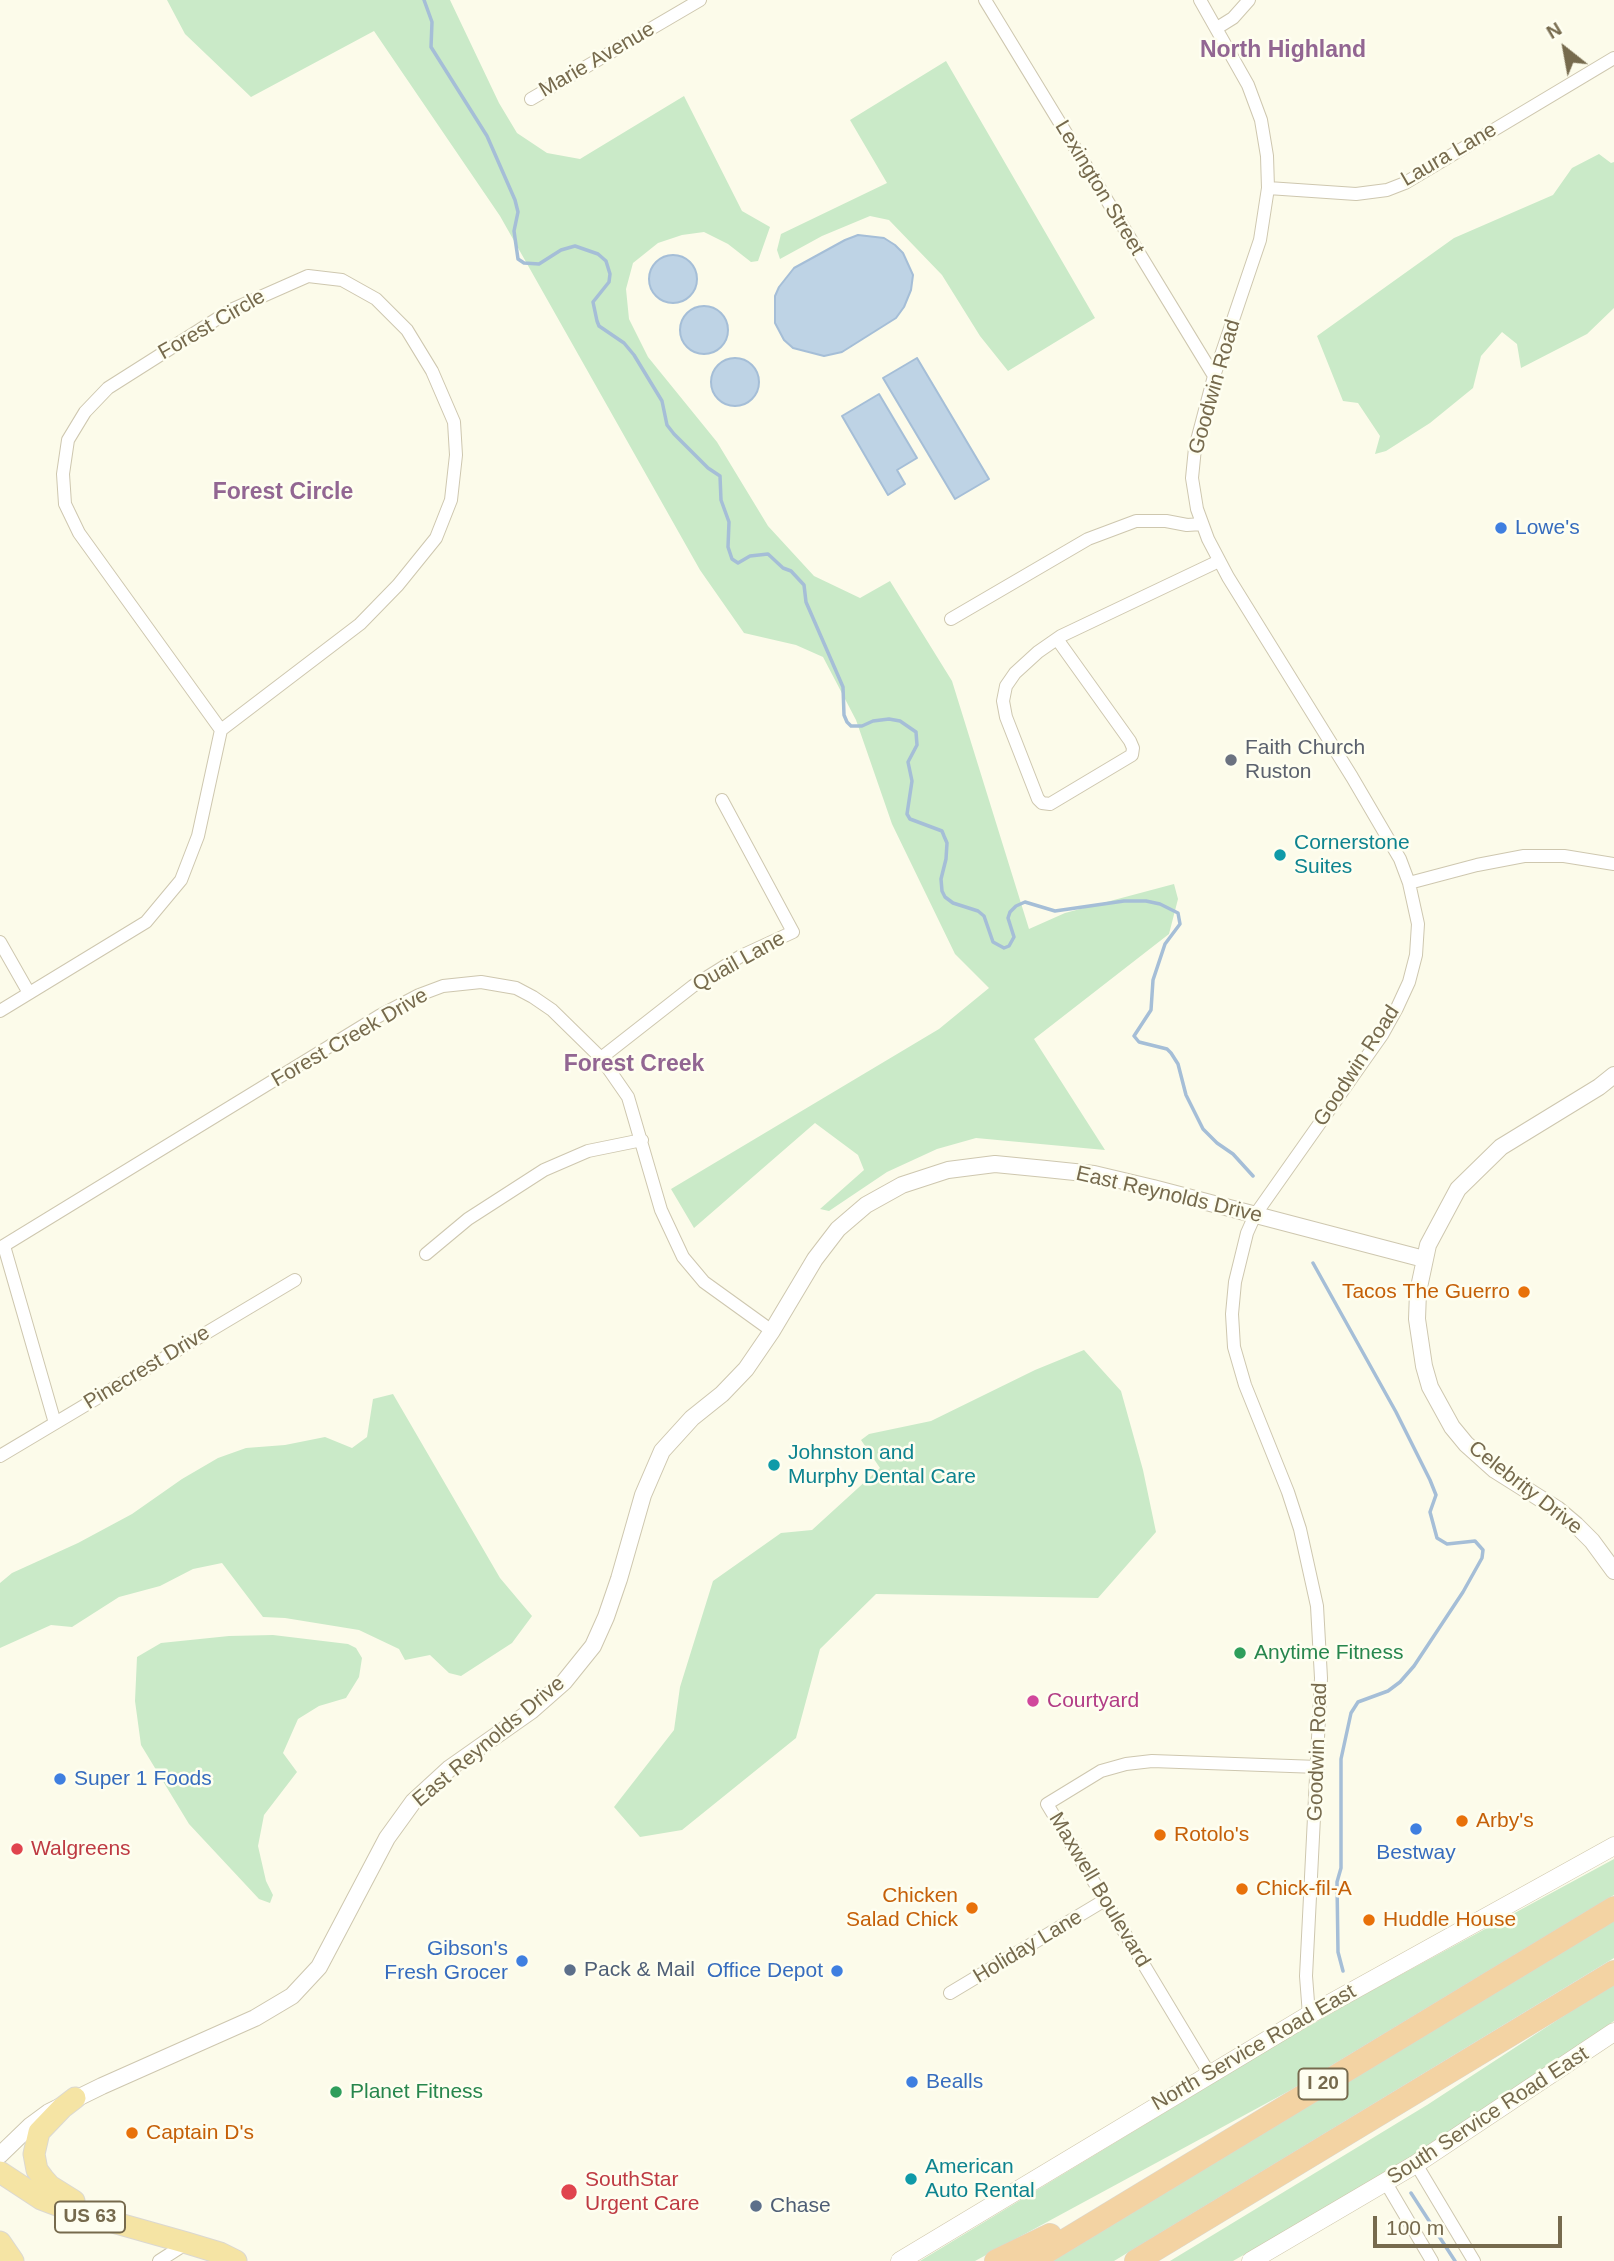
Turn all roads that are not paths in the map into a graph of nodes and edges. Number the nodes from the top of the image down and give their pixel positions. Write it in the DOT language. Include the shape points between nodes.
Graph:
graph roads {
  1 [pos="700,0"];
  2 [pos="985,0"];
  3 [pos="1200,0"];
  4 [pos="1249,0"];
  5 [pos="1217,28"];
  6 [pos="1614,58"];
  7 [pos="531,99"];
  8 [pos="1268,188"];
  9 [pos="1214,376"];
  10 [pos="1202,524"];
  11 [pos="1219,561"];
  12 [pos="951,620"];
  13 [pos="1057,639"];
  14 [pos="222,730"];
  15 [pos="722,800"];
  16 [pos="1614,864"];
  17 [pos="1409,883"];
  18 [pos="0,942"];
  19 [pos="29,993"];
  20 [pos="0,1011"];
  21 [pos="601,1058"];
  22 [pos="1614,1074"];
  23 [pos="642,1140"];
  24 [pos="1255,1215"];
  25 [pos="2,1247"];
  26 [pos="426,1254"];
  27 [pos="1424,1259"];
  28 [pos="295,1280"];
  29 [pos="772,1331"];
  30 [pos="55,1423"];
  31 [pos="0,1456"];
  32 [pos="1614,1572"];
  33 [pos="1318,1767"];
  34 [pos="1614,1846"];
  35 [pos="1105,1900"];
  36 [pos="1614,1908"];
  37 [pos="1614,1972"];
  38 [pos="950,1993"];
  39 [pos="1309,2015"];
  40 [pos="1614,2032"];
  41 [pos="1209,2073"];
  42 [pos="75,2098"];
  43 [pos="0,2155"];
  44 [pos="1416,2164"];
  45 [pos="1188,2166"];
  46 [pos="0,2172"];
  47 [pos="1386,2183"];
  48 [pos="137,2230"];
  49 [pos="0,2242"];
  50 [pos="1168,2242"];
  51 [pos="187,2243"];
  52 [pos="13,2261"];
  53 [pos="159,2261"];
  54 [pos="236,2261"];
  55 [pos="900,2261"];
  56 [pos="996,2261"];
  57 [pos="1031,2261"];
  58 [pos="1136,2261"];
  59 [pos="1142,2261"];
  60 [pos="1251,2261"];
  61 [pos="1432,2261"];
  62 [pos="1474,2261"];
  1 -- 7 [label="street, Marie Avenue"];
  2 -- 9 [label="street, Lexington Street"];
  3 -- 5 [label="street, Goodwin Road"];
  4 -- 5 [label="street"];
  5 -- 8 [label="street, Goodwin Road" via="1261,120"];
  6 -- 8 [label="street, Laura Lane" via="1396,186 1356,194"];
  8 -- 9 [label="street, Goodwin Road" via="1260,240"];
  9 -- 10 [label="street, Goodwin Road" via="1192,478"];
  10 -- 11 [label="street, Goodwin Road"];
  10 -- 12 [label="street" via="1136,521 1088,539"];
  11 -- 13 [label="street"];
  11 -- 17 [label="street, Goodwin Road" via="1388,837"];
  13 -- 13 [label="street" via="1016,673 1006,686 1003,701 1034,791 1042,803 1050,804 1132,755 1133,748"];
  14 -- 14 [label="street, Forest Circle" via="360,624 436,538 452,500 454,422 432,371 407,330 376,299 342,280 308,276 231,310 108,388 85,412 68,440 65,504 79,533"];
  14 -- 19 [label="street" via="198,836 181,880 146,922"];
  15 -- 21 [label="street, Quail Lane" via="793,932 701,980"];
  16 -- 17 [label="street" via="1564,856 1524,856"];
  17 -- 24 [label="street, Goodwin Road" via="1418,924 1409,982 1382,1035"];
  18 -- 19 [label="street"];
  19 -- 20 [label="street"];
  21 -- 23 [label="street, Forest Creek Drive" via="628,1097"];
  21 -- 25 [label="street, Forest Creek Drive" via="552,1010 516,988 456,983 419,995 379,1016"];
  22 -- 27 [label="street, Celebrity Drive" via="1501,1147 1472,1173 1448,1204"];
  23 -- 26 [label="street" via="588,1151 544,1170 468,1219"];
  23 -- 29 [label="street, Forest Creek Drive" via="662,1210 683,1257 704,1282"];
  24 -- 27 [label="street, East Reynolds Drive"];
  24 -- 29 [label="street, East Reynolds Drive" via="1094,1174 995,1164 948,1170 902,1185 838,1228 814,1258"];
  24 -- 33 [label="street, Goodwin Road" via="1235,1282 1234,1347 1292,1504 1317,1606 1321,1678"];
  25 -- 30 [label="street"];
  27 -- 32 [label="street, Celebrity Drive" via="1417,1319 1424,1366 1440,1408 1480,1458 1576,1525"];
  28 -- 30 [label="street, Pinecrest Drive"];
  29 -- 42 [label="street, East Reynolds Drive" via="746,1369 662,1451 593,1646 565,1682 450,1768 413,1802 387,1838 319,1967 292,1996 256,2018"];
  30 -- 31 [label="street, Pinecrest Drive"];
  33 -- 35 [label="street, Maxwell Boulevard" via="1152,1761 1101,1771 1074,1786 1047,1804"];
  33 -- 39 [label="street, Goodwin Road" via="1306,1976"];
  34 -- 39 [label="main road, North Service Road East"];
  35 -- 38 [label="street, Holiday Lane"];
  35 -- 41 [label="street, Maxwell Boulevard"];
  36 -- 45 [label="highway, I 20"];
  37 -- 50 [label="highway, I 20"];
  39 -- 41 [label="main road, North Service Road East"];
  40 -- 44 [label="main road, South Service Road East"];
  41 -- 55 [label="main road, North Service Road East"];
  42 -- 43 [label="street, East Reynolds Drive" via="39,2118"];
  42 -- 48 [label="highway" via="39,2132 34,2146 37,2170 64,2196"];
  44 -- 47 [label="main road, South Service Road East"];
  44 -- 62 [label="street"];
  45 -- 56 [label="highway"];
  45 -- 57 [label="highway, I 20"];
  46 -- 48 [label="highway, US 63" via="41,2199"];
  47 -- 60 [label="main road, South Service Road East"];
  47 -- 61 [label="street"];
  48 -- 51 [label="highway, US 63"];
  49 -- 52 [label="highway"];
  50 -- 58 [label="highway, I 20"];
  50 -- 59 [label="highway"];
  51 -- 53 [label="street"];
  51 -- 54 [label="highway, US 63"];
}
